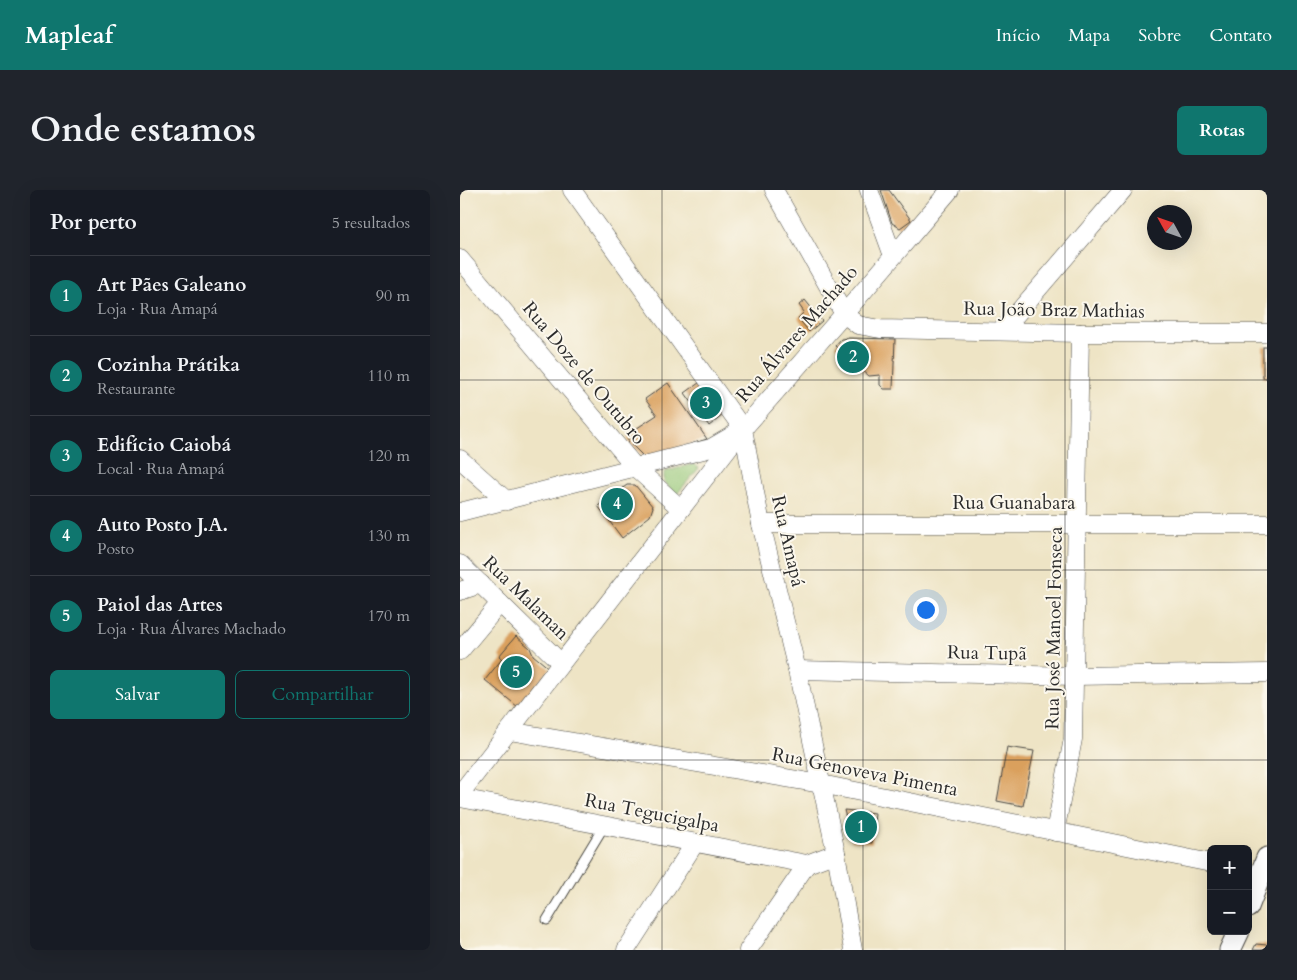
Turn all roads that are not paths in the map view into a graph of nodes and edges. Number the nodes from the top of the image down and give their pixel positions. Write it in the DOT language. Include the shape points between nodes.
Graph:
graph roads {
  1 [pos="572,190"];
  2 [pos="774,190"];
  3 [pos="869,190"];
  4 [pos="950,190"];
  5 [pos="1123,190"];
  6 [pos="893,256"];
  7 [pos="462,266"];
  8 [pos="844,314"];
  9 [pos="1002,331"];
  10 [pos="1267,333"];
  11 [pos="1080,334"];
  12 [pos="743,429"];
  13 [pos="460,459"];
  14 [pos="636,468"];
  15 [pos="507,500"];
  16 [pos="681,509"];
  17 [pos="460,512"];
  18 [pos="761,524"];
  19 [pos="1077,524"];
  20 [pos="1267,524"];
  21 [pos="460,564"];
  22 [pos="481,584"];
  23 [pos="460,591"];
  24 [pos="500,603"];
  25 [pos="460,651"];
  26 [pos="561,663"];
  27 [pos="797,670"];
  28 [pos="1267,674"];
  29 [pos="1074,676"];
  30 [pos="509,731"];
  31 [pos="821,784"];
  32 [pos="460,794"];
  33 [pos="460,798"];
  34 [pos="604,826"];
  35 [pos="1055,832"];
  36 [pos="695,843"];
  37 [pos="836,853"];
  38 [pos="1207,862"];
  39 [pos="807,864"];
  40 [pos="1259,867"];
  41 [pos="1252,892"];
  42 [pos="547,920"];
  43 [pos="1236,935"];
  44 [pos="626,950"];
  45 [pos="748,950"];
  46 [pos="853,950"];
  47 [pos="1230,950"];
  1 -- 12 [label="street, Rua Amapá"];
  2 -- 8 [label="street"];
  3 -- 6 [label="street"];
  4 -- 6 [label="street, Rua Álvares Machado"];
  5 -- 9 [label="street"];
  6 -- 8 [label="street, Rua Álvares Machado"];
  7 -- 14 [label="street, Rua Doze de Outubro"];
  8 -- 9 [label="street, Rua João Braz Mathias" via="858,325 880,329"];
  8 -- 12 [label="street, Rua Álvares Machado"];
  9 -- 11 [label="street, Rua João Braz Mathias"];
  10 -- 11 [label="street, Rua João Braz Mathias"];
  11 -- 19 [label="street, Rua José Manoel Fonseca"];
  12 -- 14 [label="street" via="711,448"];
  12 -- 16 [label="street, Rua Álvares Machado"];
  12 -- 18 [label="street, Rua Amapá"];
  13 -- 15 [label="street"];
  14 -- 15 [label="street"];
  14 -- 16 [label="street, Rua Doze de Outubro"];
  15 -- 17 [label="street"];
  16 -- 26 [label="street, Rua Álvares Machado"];
  18 -- 19 [label="street, Rua Guanabara"];
  18 -- 27 [label="street, Rua Amapá"];
  19 -- 20 [label="street, Rua Guanabara"];
  19 -- 29 [label="street, Rua José Manoel Fonseca"];
  21 -- 22 [label="street, Rua Malaman"];
  22 -- 23 [label="street"];
  22 -- 24 [label="street, Rua Malaman"];
  24 -- 25 [label="street"];
  24 -- 26 [label="street, Rua Malaman"];
  26 -- 30 [label="street, Rua Álvares Machado"];
  27 -- 29 [label="street, Rua Tupã"];
  27 -- 31 [label="street, Rua Amapá"];
  28 -- 29 [label="street, Rua Tupã"];
  29 -- 35 [label="street, Rua José Manoel Fonseca" via="1073,738"];
  30 -- 31 [label="street, Rua Genoveva Pimenta"];
  30 -- 32 [label="street, Rua Álvares Machado"];
  31 -- 35 [label="street, Rua Genoveva Pimenta"];
  31 -- 37 [label="street, Rua Amapá"];
  33 -- 34 [label="street, Rua Tegucigalpa"];
  34 -- 36 [label="street, Rua Tegucigalpa"];
  34 -- 42 [label="lane"];
  35 -- 38 [label="street, Rua Genoveva Pimenta"];
  36 -- 39 [label="street, Rua Tegucigalpa"];
  36 -- 44 [label="street"];
  37 -- 39 [label="street"];
  37 -- 46 [label="street, Rua Amapá"];
  39 -- 45 [label="street"];
  40 -- 41 [label="street"];
  43 -- 47 [label="street"];
}
